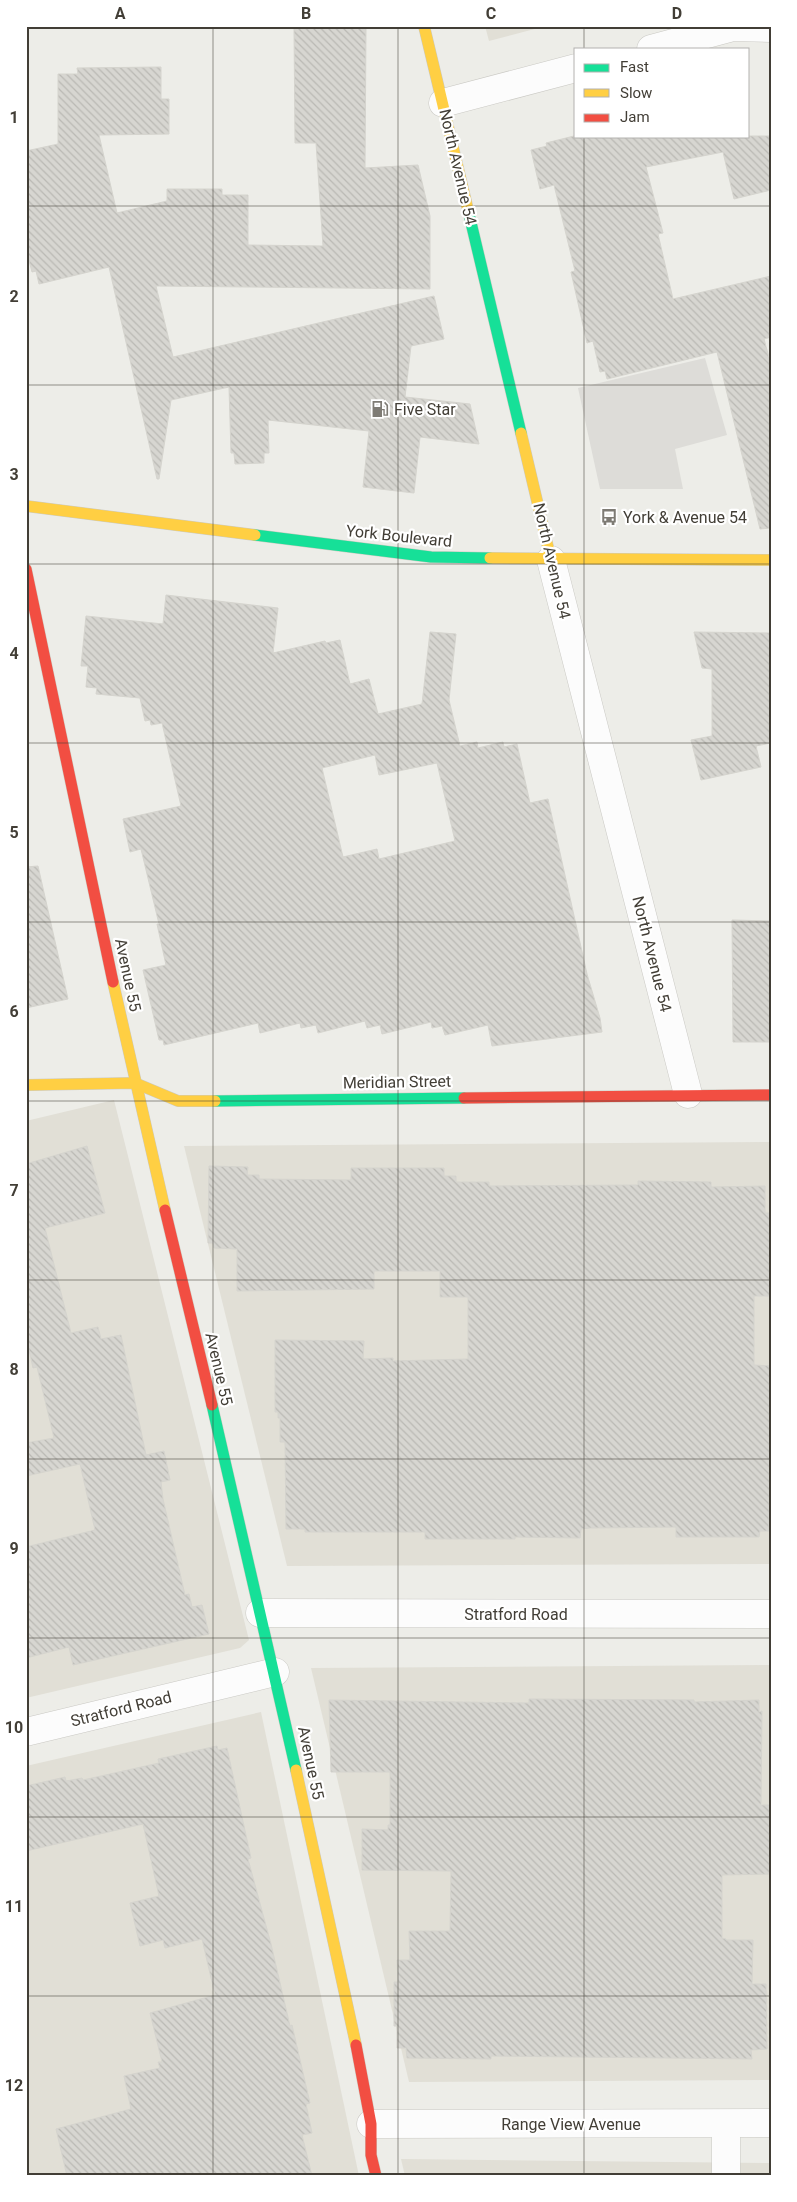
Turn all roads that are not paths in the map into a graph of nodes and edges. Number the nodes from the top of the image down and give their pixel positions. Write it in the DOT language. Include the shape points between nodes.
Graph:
graph roads {
  1 [pos="424,26"];
  2 [pos="771,28"];
  3 [pos="655,48"];
  4 [pos="574,69"];
  5 [pos="443,103"];
  6 [pos="26,506"];
  7 [pos="551,560"];
  8 [pos="771,560"];
  9 [pos="26,570"];
  10 [pos="135,1083"];
  11 [pos="26,1085"];
  12 [pos="688,1094"];
  13 [pos="771,1094"];
  14 [pos="260,1613"];
  15 [pos="771,1614"];
  16 [pos="275,1672"];
  17 [pos="26,1732"];
  18 [pos="771,2123"];
  19 [pos="371,2124"];
  20 [pos="726,2124"];
  21 [pos="376,2176"];
  22 [pos="726,2176"];
  1 -- 5 [label="street, North Avenue 54"];
  2 -- 3 [label="street" via="733,27"];
  4 -- 5 [label="street"];
  5 -- 7 [label="street, North Avenue 54"];
  6 -- 7 [label="street, York Boulevard" via="430,557"];
  7 -- 8 [label="street, York Boulevard"];
  7 -- 12 [label="street, North Avenue 54"];
  9 -- 10 [label="street, Avenue 55"];
  10 -- 11 [label="street, Meridian Street"];
  10 -- 12 [label="street, Meridian Street" via="178,1101"];
  10 -- 14 [label="street, Avenue 55"];
  12 -- 13 [label="street, Meridian Street"];
  14 -- 15 [label="street, Stratford Road"];
  14 -- 16 [label="street, Avenue 55"];
  16 -- 17 [label="street, Stratford Road"];
  16 -- 19 [label="street, Avenue 55"];
  18 -- 20 [label="street, Range View Avenue"];
  19 -- 20 [label="street, Range View Avenue"];
  19 -- 21 [label="street, Avenue 55" via="371,2155"];
  20 -- 22 [label="street"];
}
